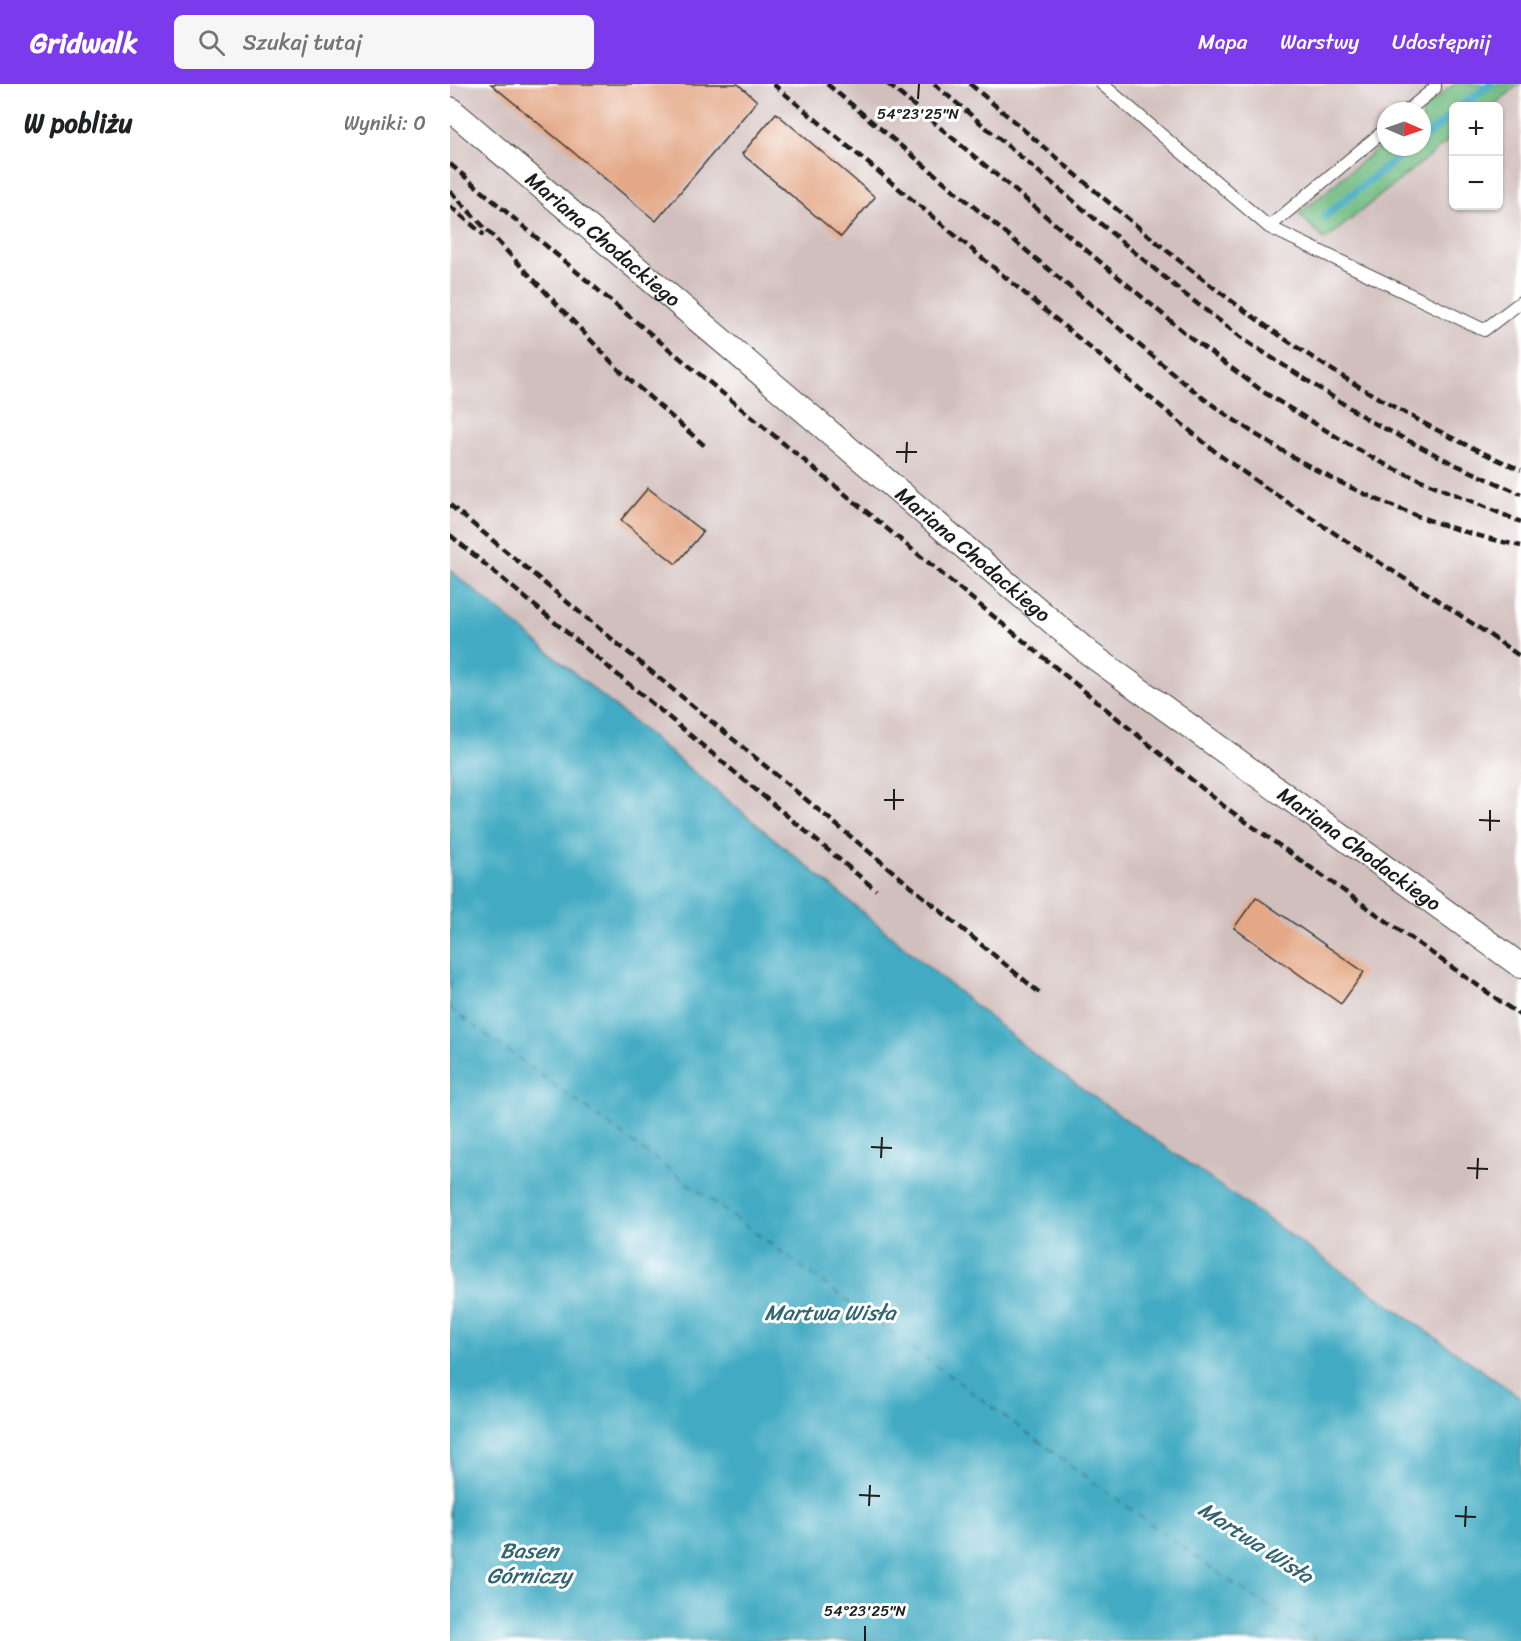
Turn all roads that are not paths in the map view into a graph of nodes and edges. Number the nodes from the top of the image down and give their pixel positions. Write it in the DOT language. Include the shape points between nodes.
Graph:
graph roads {
  1 [pos="1102,84"];
  2 [pos="1435,84"];
  3 [pos="1418,102"];
  4 [pos="450,109"];
  5 [pos="1377,137"];
  6 [pos="1269,227"];
  7 [pos="1521,302"];
  8 [pos="1521,966"];
  1 -- 6 [label="lane"];
  2 -- 3 [label="lane"];
  4 -- 8 [label="street, Mariana Chodackiego" via="1090,654"];
  5 -- 6 [label="lane"];
  6 -- 7 [label="lane" via="1484,330"];
}
